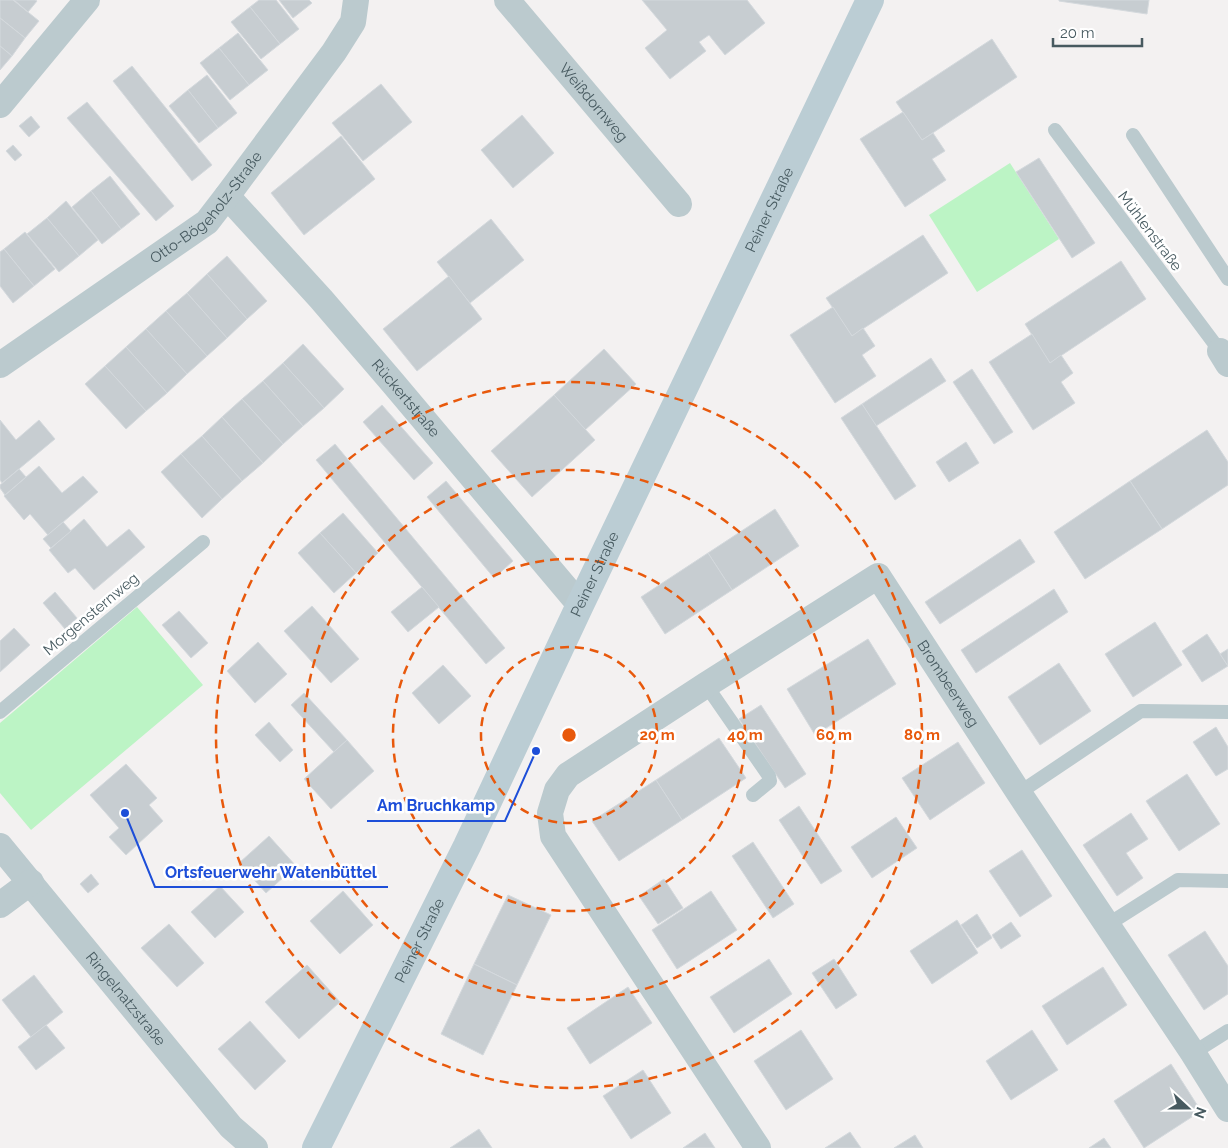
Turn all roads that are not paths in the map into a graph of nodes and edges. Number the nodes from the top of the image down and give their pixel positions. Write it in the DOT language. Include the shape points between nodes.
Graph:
graph roads {
  1 [pos="87,0"];
  2 [pos="356,0"];
  3 [pos="507,0"];
  4 [pos="870,0"];
  5 [pos="0,105"];
  6 [pos="1055,130"];
  7 [pos="1133,135"];
  8 [pos="227,196"];
  9 [pos="679,204"];
  10 [pos="1228,279"];
  11 [pos="1224,358"];
  12 [pos="0,365"];
  13 [pos="203,542"];
  14 [pos="580,605"];
  15 [pos="706,684"];
  16 [pos="0,712"];
  17 [pos="1228,712"];
  18 [pos="1019,793"];
  19 [pos="753,794"];
  20 [pos="0,846"];
  21 [pos="1228,881"];
  22 [pos="31,882"];
  23 [pos="0,905"];
  24 [pos="1107,926"];
  25 [pos="1228,1031"];
  26 [pos="1193,1053"];
  27 [pos="1228,1108"];
  28 [pos="255,1148"];
  29 [pos="316,1148"];
  30 [pos="758,1148"];
  1 -- 5 [label="street"];
  2 -- 8 [label="street, Otto-Bögeholz-Straße" via="353,22 344,37"];
  3 -- 9 [label="street, Weißdornweg"];
  4 -- 14 [label="main road, Peiner Straße"];
  6 -- 11 [label="lane, Mühlenstraße"];
  7 -- 10 [label="lane"];
  8 -- 12 [label="street, Otto-Bögeholz-Straße" via="207,222"];
  8 -- 14 [label="street, Rückertstraße" via="321,299"];
  13 -- 16 [label="lane, Morgensternweg"];
  14 -- 29 [label="main road, Peiner Straße" via="467,846"];
  15 -- 18 [label="street, Brombeerweg" via="878,576"];
  15 -- 19 [label="lane" via="768,776 770,781"];
  15 -- 30 [label="street" via="568,775 557,790 550,813 554,836"];
  17 -- 18 [label="lane" via="1141,711"];
  18 -- 24 [label="street, Brombeerweg"];
  20 -- 22 [label="street, Ringelnatzstraße"];
  21 -- 24 [label="lane" via="1178,880"];
  22 -- 23 [label="street"];
  22 -- 28 [label="street, Ringelnatzstraße" via="231,1127"];
  24 -- 26 [label="street, Brombeerweg"];
  25 -- 26 [label="lane"];
  26 -- 27 [label="street, Brombeerweg"];
}
